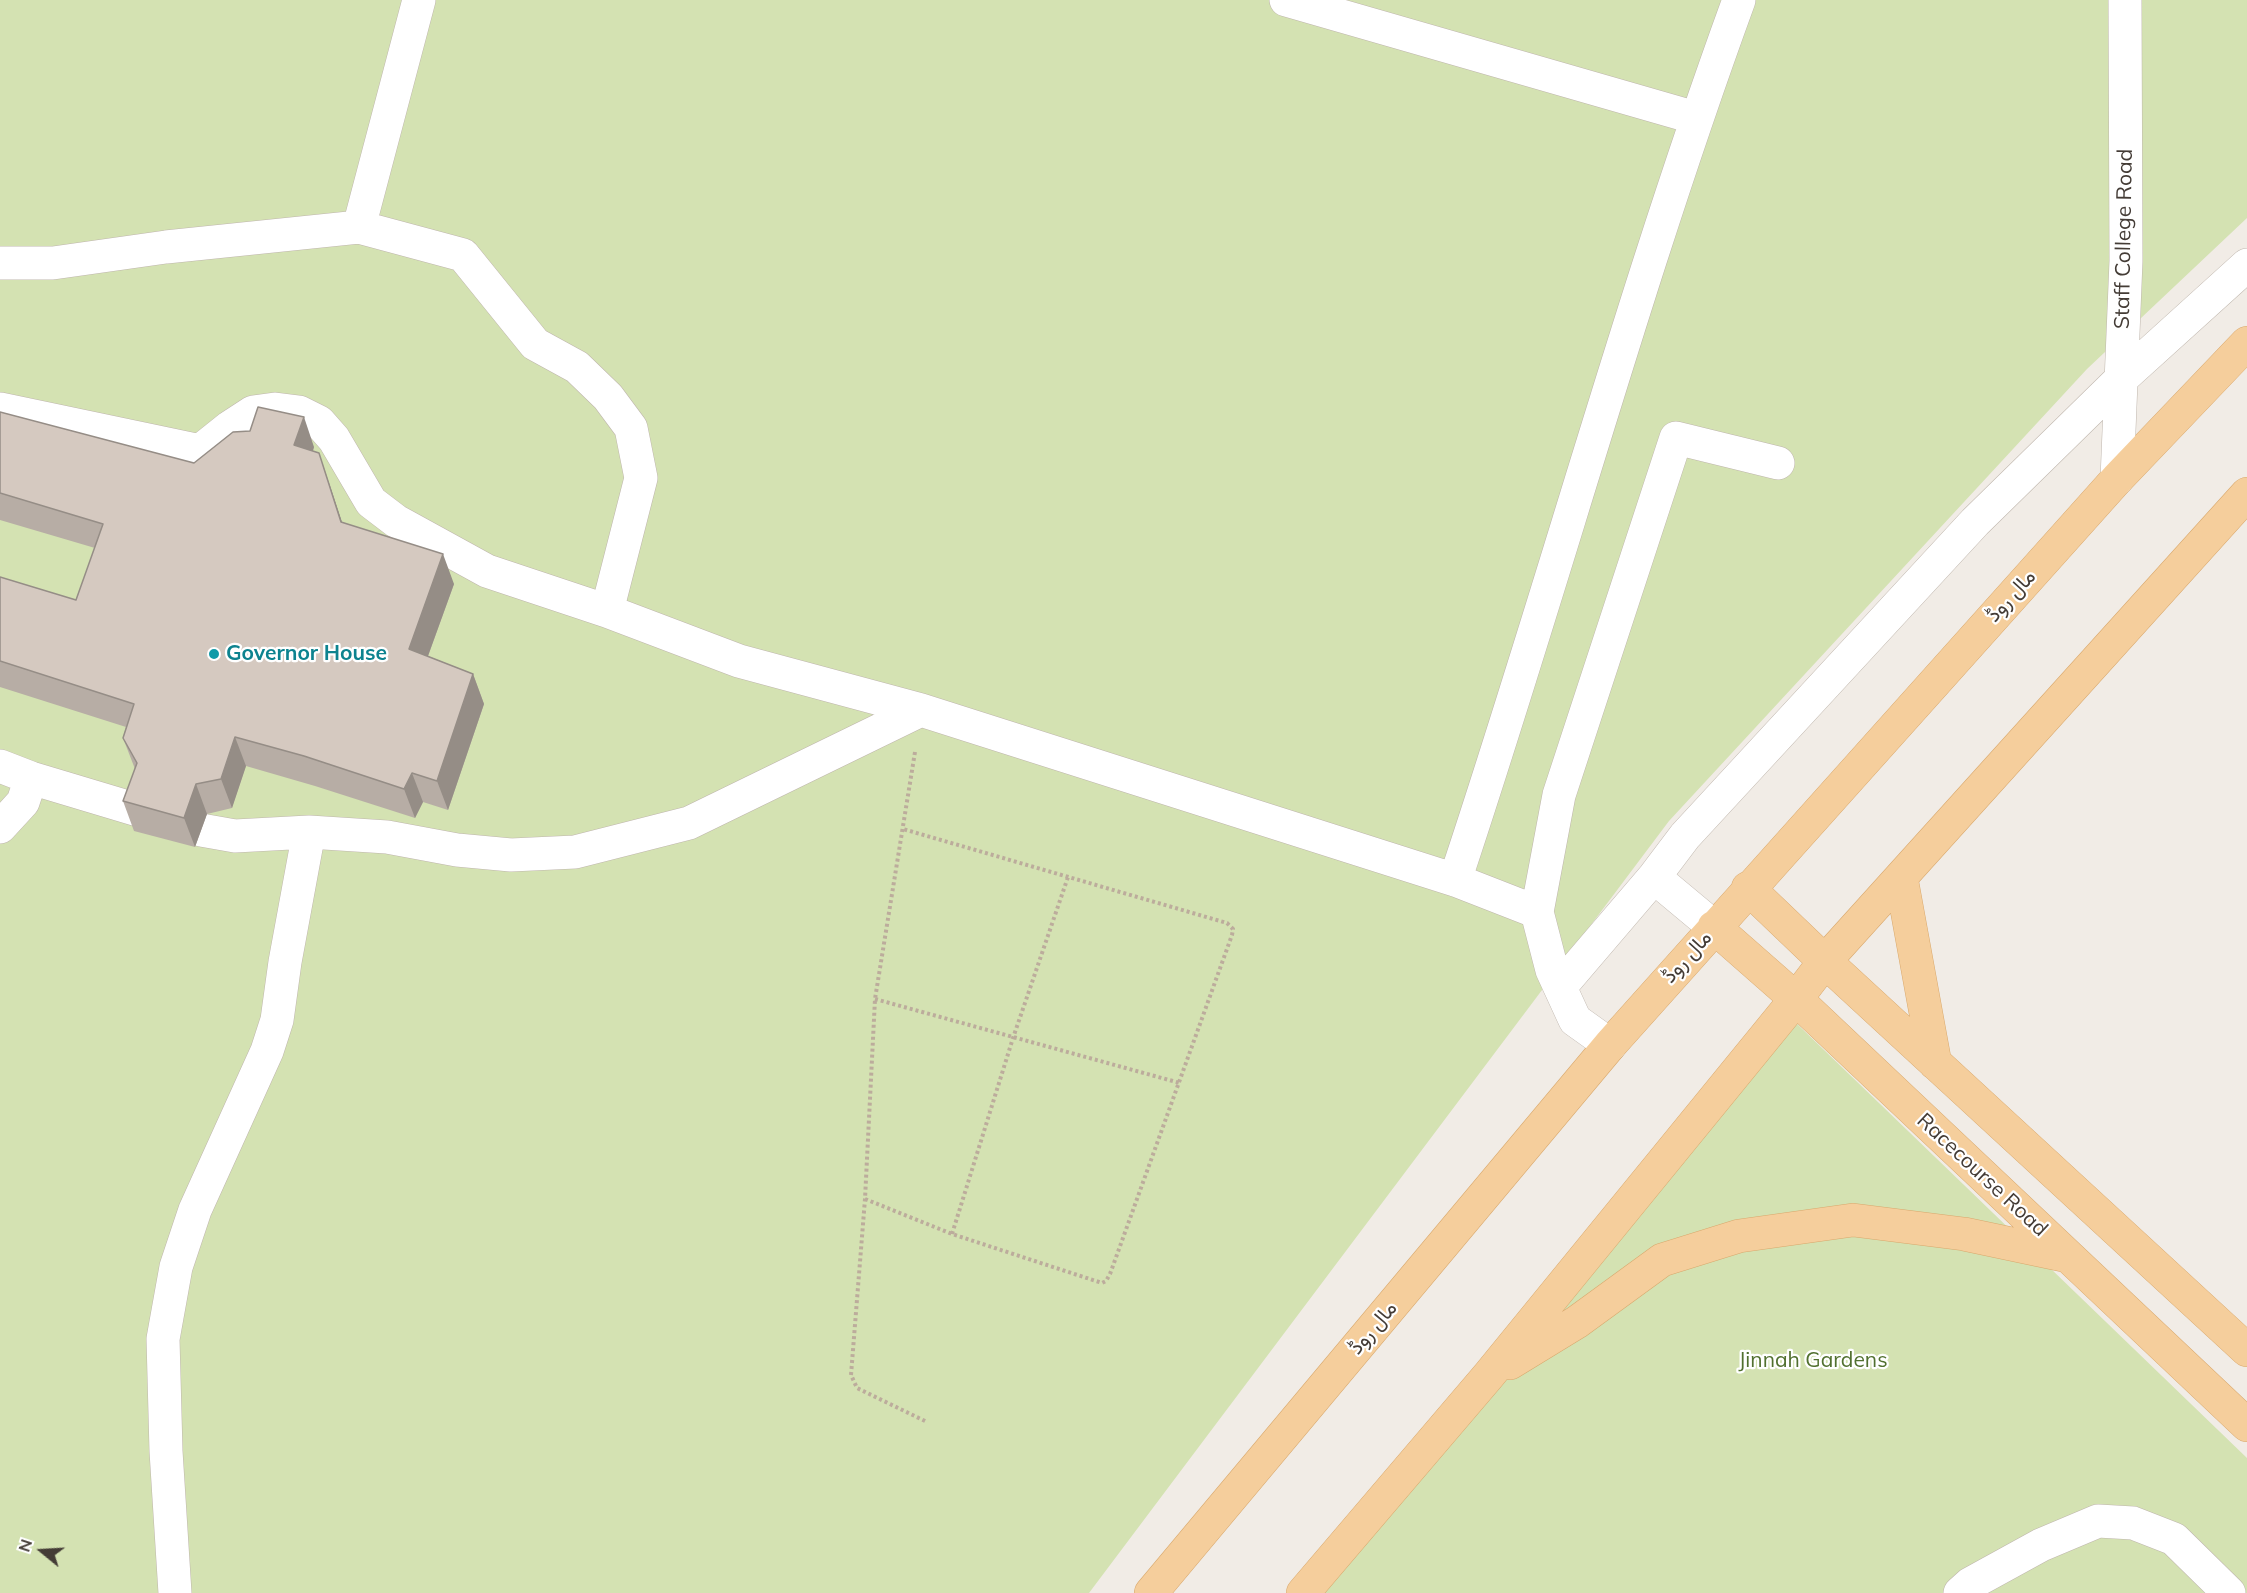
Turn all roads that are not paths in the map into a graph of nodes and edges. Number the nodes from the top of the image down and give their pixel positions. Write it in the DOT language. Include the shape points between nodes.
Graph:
graph roads {
  1 [pos="419,0"];
  2 [pos="1286,0"];
  3 [pos="1739,0"];
  4 [pos="2125,0"];
  5 [pos="1696,118"];
  6 [pos="359,227"];
  7 [pos="0,263"];
  8 [pos="2247,265"];
  9 [pos="2247,343"];
  10 [pos="2120,380"];
  11 [pos="0,409"];
  12 [pos="1778,463"];
  13 [pos="2116,479"];
  14 [pos="2247,494"];
  15 [pos="608,612"];
  16 [pos="921,710"];
  17 [pos="0,766"];
  18 [pos="31,778"];
  19 [pos="141,811"];
  20 [pos="0,827"];
  21 [pos="201,830"];
  22 [pos="309,832"];
  23 [pos="1653,877"];
  24 [pos="1901,877"];
  25 [pos="1455,880"];
  26 [pos="1748,888"];
  27 [pos="1537,912"];
  28 [pos="1714,927"];
  29 [pos="1825,961"];
  30 [pos="1560,987"];
  31 [pos="1796,999"];
  32 [pos="1610,1045"];
  33 [pos="1935,1063"];
  34 [pos="2068,1256"];
  35 [pos="2247,1350"];
  36 [pos="1489,1376"];
  37 [pos="2247,1425"];
  38 [pos="176,1593"];
  39 [pos="1151,1593"];
  40 [pos="1303,1593"];
  41 [pos="1960,1593"];
  42 [pos="2229,1593"];
  1 -- 6 [label="street"];
  2 -- 5 [label="street"];
  3 -- 5 [label="street"];
  4 -- 10 [label="street, Staff College Road" via="2126,261"];
  5 -- 25 [label="street"];
  6 -- 7 [label="street" via="166,246 53,263"];
  6 -- 15 [label="street" via="463,255 535,344 577,367 608,397 632,429 641,478"];
  8 -- 10 [label="street"];
  9 -- 13 [label="main road, مال روڈ"];
  10 -- 13 [label="street, Staff College Road"];
  10 -- 23 [label="street" via="1975,522 1685,836"];
  11 -- 15 [label="street" via="200,451 253,412 299,412 319,422 334,439 371,502 396,521 488,571"];
  12 -- 27 [label="street" via="1676,438 1559,795"];
  13 -- 26 [label="main road, مال روڈ"];
  14 -- 24 [label="main road"];
  15 -- 16 [label="street" via="739,661"];
  16 -- 22 [label="street" via="689,823 575,852 511,855 387,837"];
  16 -- 25 [label="street"];
  17 -- 18 [label="street"];
  18 -- 19 [label="street"];
  18 -- 20 [label="street" via="23,802"];
  21 -- 22 [label="street" via="235,836"];
  22 -- 38 [label="street" via="277,1020 195,1210 176,1267 163,1338"];
  23 -- 28 [label="street"];
  23 -- 30 [label="street"];
  24 -- 29 [label="main road"];
  24 -- 33 [label="main road"];
  25 -- 27 [label="street"];
  26 -- 28 [label="main road, مال روڈ"];
  26 -- 29 [label="main road"];
  27 -- 30 [label="street"];
  28 -- 31 [label="main road, Racecourse Road"];
  28 -- 32 [label="main road, مال روڈ"];
  29 -- 31 [label="main road"];
  29 -- 33 [label="main road"];
  30 -- 32 [label="street" via="1575,1020"];
  31 -- 34 [label="main road, Racecourse Road"];
  31 -- 36 [label="main road"];
  32 -- 39 [label="main road, مال روڈ"];
  33 -- 35 [label="main road"];
  34 -- 36 [label="main road" via="1964,1234 1853,1220 1739,1236 1662,1260 1577,1322"];
  34 -- 37 [label="main road, Racecourse Road"];
  36 -- 40 [label="main road"];
  41 -- 42 [label="street" via="2042,1545 2098,1521 2133,1523 2174,1539"];
}
